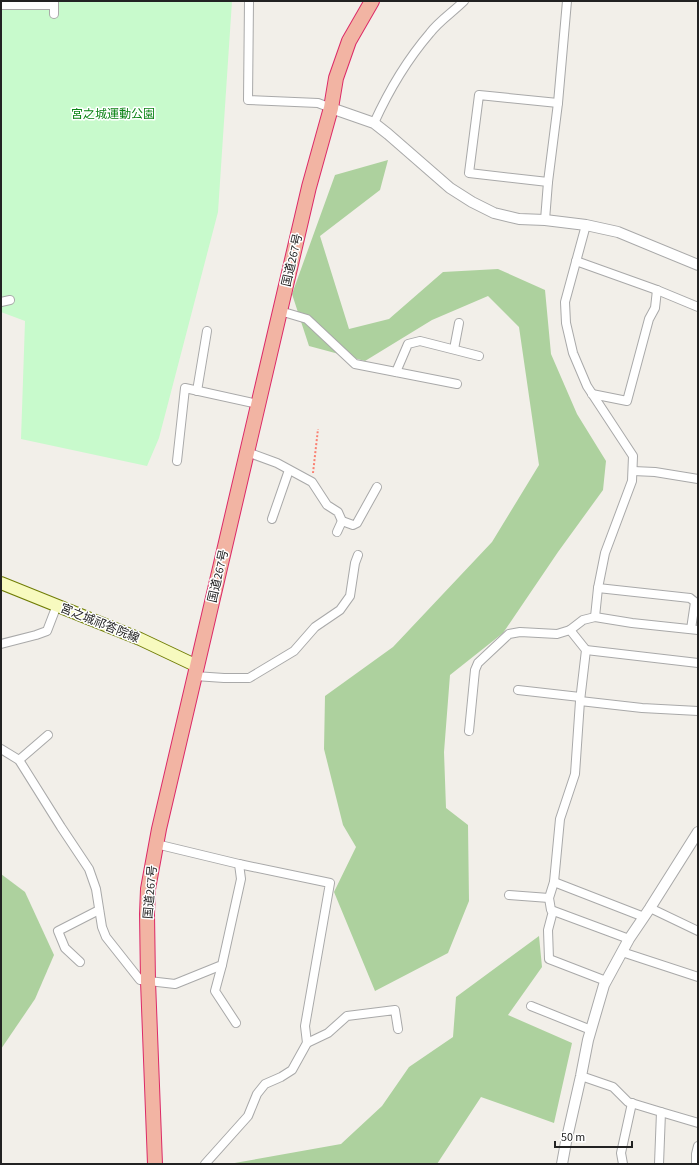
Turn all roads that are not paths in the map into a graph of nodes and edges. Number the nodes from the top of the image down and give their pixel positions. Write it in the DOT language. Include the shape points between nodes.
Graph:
graph roads {
  1 [pos="249,1"];
  2 [pos="372,1"];
  3 [pos="464,1"];
  4 [pos="567,1"];
  5 [pos="1,5"];
  6 [pos="54,7"];
  7 [pos="558,103"];
  8 [pos="331,108"];
  9 [pos="374,123"];
  10 [pos="548,182"];
  11 [pos="545,220"];
  12 [pos="586,225"];
  13 [pos="576,261"];
  14 [pos="698,265"];
  15 [pos="657,290"];
  16 [pos="10,300"];
  17 [pos="1,302"];
  18 [pos="698,307"];
  19 [pos="280,310"];
  20 [pos="459,323"];
  21 [pos="207,331"];
  22 [pos="454,349"];
  23 [pos="479,356"];
  24 [pos="396,372"];
  25 [pos="457,384"];
  26 [pos="197,391"];
  27 [pos="592,394"];
  28 [pos="258,404"];
  29 [pos="247,452"];
  30 [pos="177,461"];
  31 [pos="288,470"];
  32 [pos="632,470"];
  33 [pos="698,478"];
  34 [pos="377,487"];
  35 [pos="272,519"];
  36 [pos="342,521"];
  37 [pos="338,532"];
  38 [pos="358,554"];
  39 [pos="1,583"];
  40 [pos="598,588"];
  41 [pos="57,605"];
  42 [pos="595,617"];
  43 [pos="570,630"];
  44 [pos="694,630"];
  45 [pos="1,644"];
  46 [pos="586,650"];
  47 [pos="698,663"];
  48 [pos="196,671"];
  49 [pos="518,690"];
  50 [pos="580,699"];
  51 [pos="698,711"];
  52 [pos="469,731"];
  53 [pos="48,735"];
  54 [pos="1,749"];
  55 [pos="19,760"];
  56 [pos="698,832"];
  57 [pos="156,844"];
  58 [pos="239,864"];
  59 [pos="554,882"];
  60 [pos="509,895"];
  61 [pos="549,898"];
  62 [pos="650,908"];
  63 [pos="100,910"];
  64 [pos="554,911"];
  65 [pos="644,916"];
  66 [pos="698,931"];
  67 [pos="629,939"];
  68 [pos="622,952"];
  69 [pos="80,962"];
  70 [pos="222,965"];
  71 [pos="698,978"];
  72 [pos="148,981"];
  73 [pos="606,981"];
  74 [pos="531,1006"];
  75 [pos="236,1023"];
  76 [pos="398,1029"];
  77 [pos="591,1030"];
  78 [pos="307,1043"];
  79 [pos="581,1076"];
  80 [pos="632,1103"];
  81 [pos="662,1112"];
  82 [pos="698,1123"];
  83 [pos="698,1146"];
  84 [pos="155,1164"];
  85 [pos="205,1164"];
  86 [pos="562,1164"];
  87 [pos="623,1164"];
  88 [pos="659,1164"];
  89 [pos="696,1164"];
  1 -- 8 [label="street" via="248,100 318,103"];
  2 -- 8 [label="highway, 国道267号" via="349,41 336,78"];
  3 -- 9 [label="street" via="430,32 407,62"];
  4 -- 7 [label="street"];
  5 -- 6 [label="street"];
  7 -- 10 [label="street"];
  7 -- 10 [label="street" via="478,95 469,173"];
  8 -- 9 [label="street"];
  8 -- 19 [label="highway, 国道267号"];
  9 -- 11 [label="street" via="450,188 472,202 494,213 519,219"];
  10 -- 11 [label="street"];
  11 -- 12 [label="street"];
  12 -- 13 [label="street"];
  12 -- 14 [label="street" via="618,232"];
  13 -- 15 [label="street"];
  13 -- 27 [label="street" via="565,302 566,323 573,353"];
  15 -- 18 [label="street"];
  15 -- 27 [label="street" via="655,308 649,319 627,401"];
  16 -- 17 [label="street"];
  19 -- 24 [label="street" via="308,319 355,364"];
  19 -- 28 [label="highway, 国道267号"];
  20 -- 22 [label="street"];
  21 -- 26 [label="street"];
  22 -- 23 [label="street"];
  22 -- 24 [label="street" via="420,340 408,344"];
  24 -- 25 [label="street"];
  26 -- 28 [label="street"];
  26 -- 30 [label="street" via="185,388"];
  27 -- 32 [label="street" via="633,456"];
  28 -- 29 [label="highway, 国道267号"];
  29 -- 31 [label="street"];
  29 -- 48 [label="highway, 国道267号"];
  31 -- 35 [label="street"];
  31 -- 36 [label="street" via="312,482 326,506 338,512"];
  32 -- 33 [label="street"];
  32 -- 40 [label="street" via="632,481 605,553"];
  34 -- 36 [label="street" via="357,523 353,525"];
  36 -- 37 [label="street"];
  38 -- 48 [label="street" via="354,563 350,596 340,610 315,628 294,651 249,678 224,678"];
  39 -- 41 [label="main road, 宮之城祁答院線"];
  40 -- 42 [label="street"];
  40 -- 44 [label="street" via="690,598 695,602"];
  41 -- 45 [label="street" via="47,631"];
  41 -- 48 [label="main road, 宮之城祁答院線" via="140,639"];
  42 -- 43 [label="street" via="583,620"];
  42 -- 44 [label="street" via="632,624"];
  43 -- 46 [label="street"];
  43 -- 52 [label="street" via="557,634 509,634 478,663 475,670"];
  46 -- 47 [label="street"];
  46 -- 50 [label="street"];
  48 -- 57 [label="highway, 国道267号"];
  49 -- 50 [label="street"];
  50 -- 51 [label="street" via="642,708"];
  50 -- 59 [label="street" via="575,774 560,819"];
  53 -- 55 [label="street"];
  54 -- 55 [label="street"];
  55 -- 63 [label="street" via="89,869"];
  56 -- 62 [label="street"];
  57 -- 58 [label="street"];
  57 -- 72 [label="highway, 国道267号" via="146,914"];
  58 -- 70 [label="street" via="241,879"];
  58 -- 78 [label="street" via="330,883 305,1026"];
  59 -- 61 [label="street"];
  59 -- 65 [label="street"];
  60 -- 61 [label="street"];
  61 -- 64 [label="street" via="551,910"];
  62 -- 65 [label="street"];
  62 -- 66 [label="street"];
  63 -- 69 [label="street" via="58,932 65,948"];
  63 -- 72 [label="street" via="106,937 137,977"];
  64 -- 67 [label="street"];
  64 -- 73 [label="street" via="548,930 550,960"];
  65 -- 67 [label="street"];
  67 -- 68 [label="street"];
  68 -- 71 [label="street"];
  68 -- 73 [label="street"];
  70 -- 72 [label="street" via="175,984"];
  70 -- 75 [label="street" via="215,991"];
  72 -- 84 [label="highway, 国道267号"];
  73 -- 77 [label="street"];
  74 -- 77 [label="street"];
  76 -- 78 [label="street" via="395,1010 347,1016 328,1034"];
  77 -- 79 [label="street"];
  78 -- 85 [label="street" via="292,1070 265,1084 257,1094 248,1116"];
  79 -- 80 [label="street" via="613,1087"];
  79 -- 86 [label="street"];
  80 -- 81 [label="street"];
  80 -- 87 [label="street" via="620,1153"];
  81 -- 82 [label="street"];
  81 -- 88 [label="street"];
  83 -- 89 [label="street"];
}
